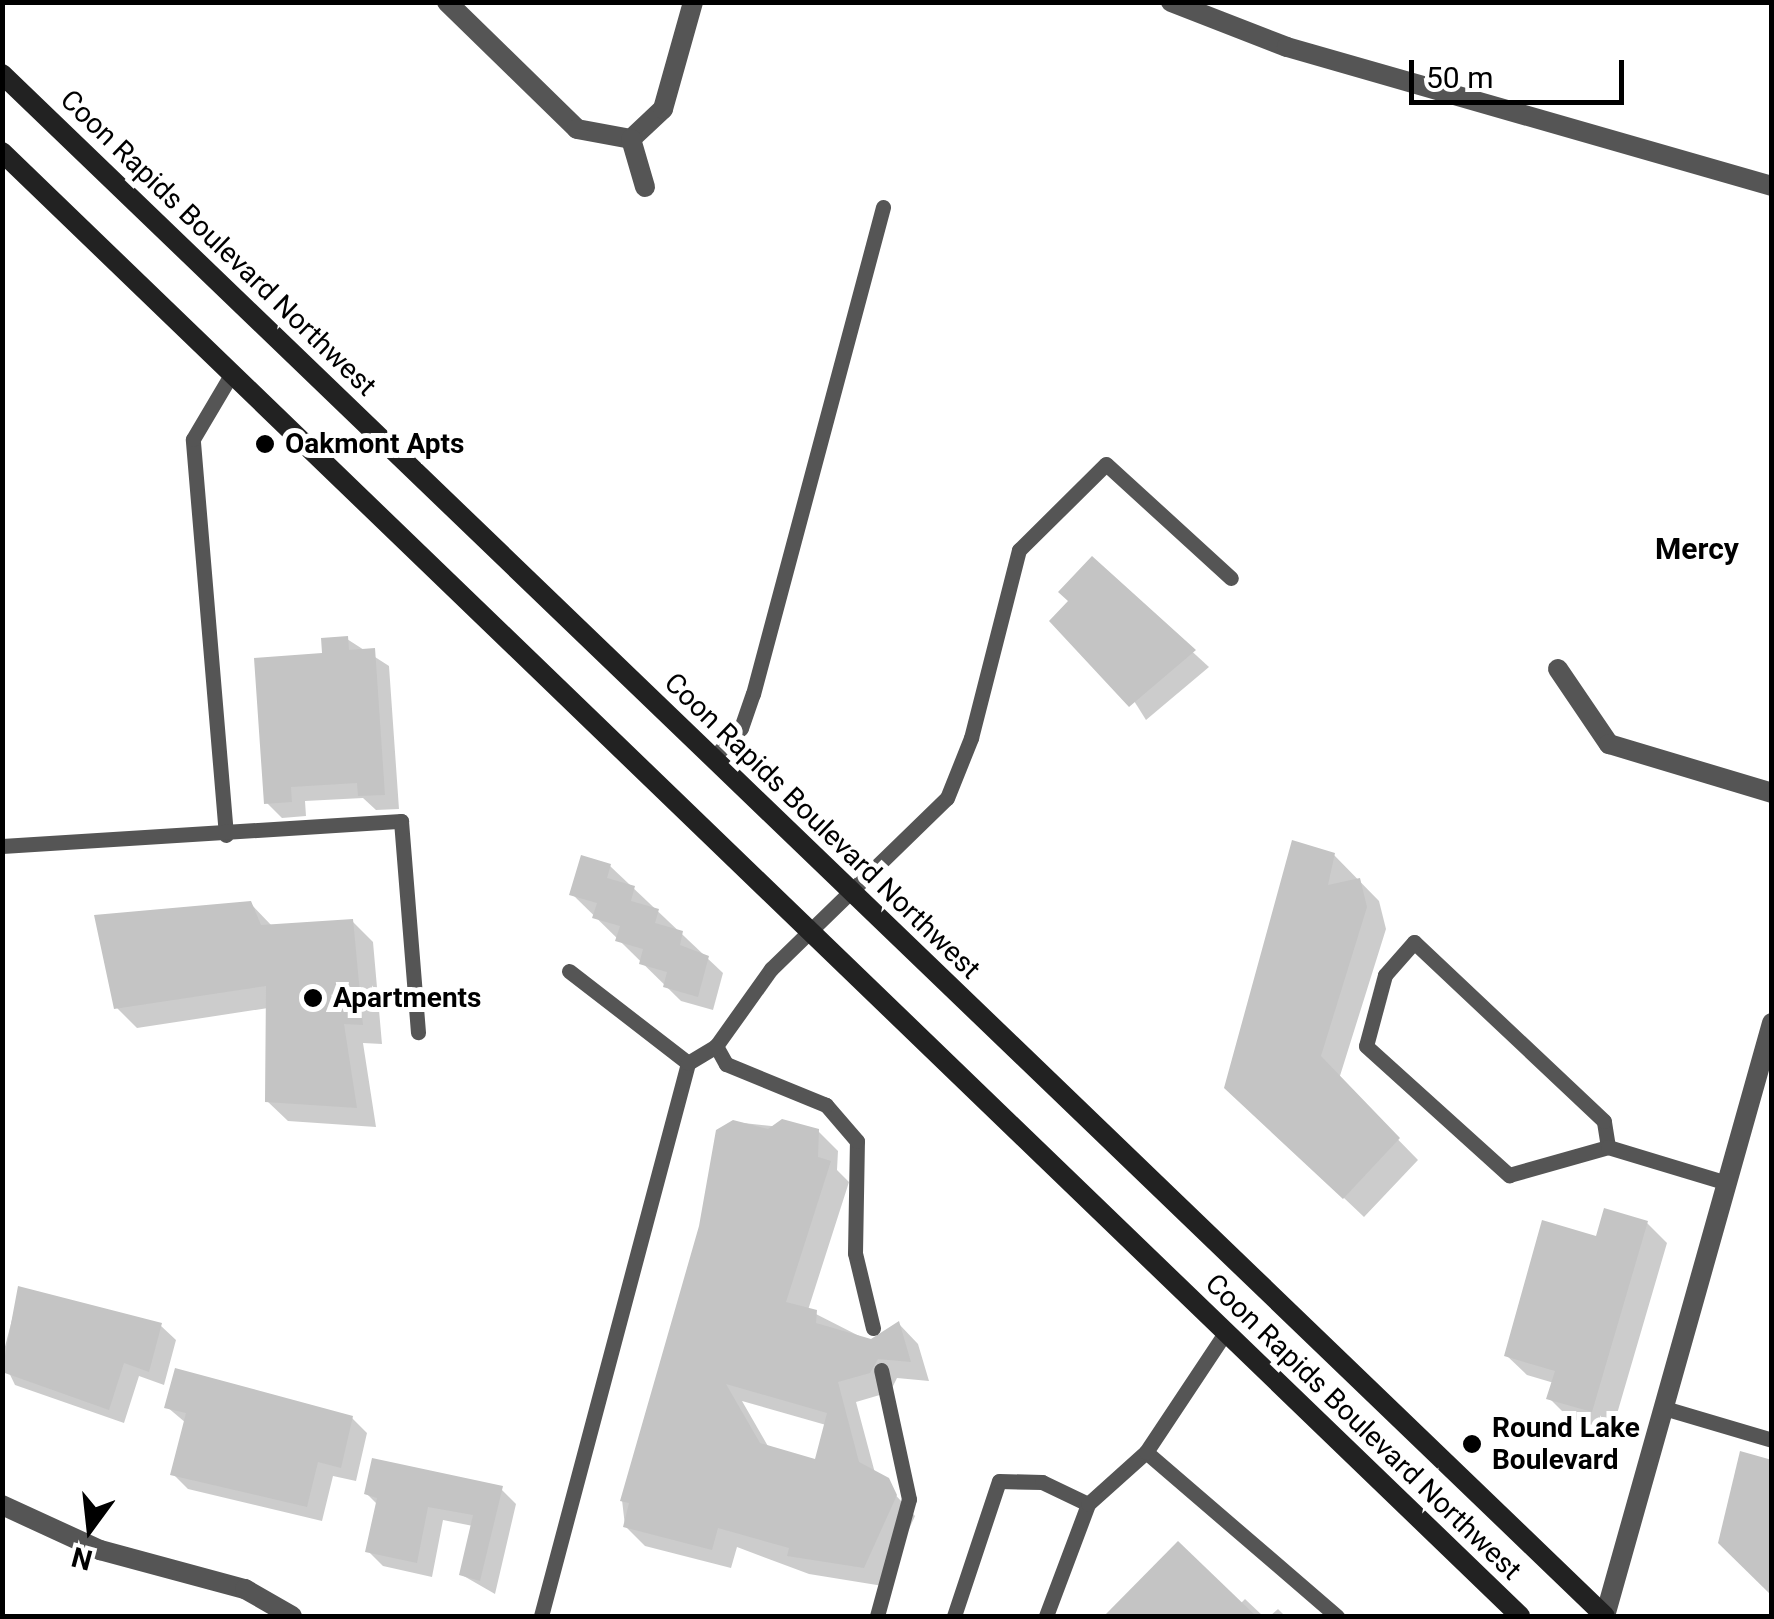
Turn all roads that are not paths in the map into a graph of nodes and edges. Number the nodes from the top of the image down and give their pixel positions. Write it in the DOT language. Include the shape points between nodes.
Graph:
graph roads {
  1 [pos="447,2"];
  2 [pos="692,2"];
  3 [pos="1171,2"];
  4 [pos="2,74"];
  5 [pos="631,139"];
  6 [pos="2,152"];
  7 [pos="1772,186"];
  8 [pos="645,187"];
  9 [pos="882,207"];
  10 [pos="232,373"];
  11 [pos="1231,578"];
  12 [pos="1558,669"];
  13 [pos="713,758"];
  14 [pos="1772,793"];
  15 [pos="226,835"];
  16 [pos="2,846"];
  17 [pos="853,894"];
  18 [pos="808,933"];
  19 [pos="569,971"];
  20 [pos="1772,1023"];
  21 [pos="418,1032"];
  22 [pos="716,1046"];
  23 [pos="688,1063"];
  24 [pos="1608,1147"];
  25 [pos="1726,1183"];
  26 [pos="872,1328"];
  27 [pos="1225,1334"];
  28 [pos="881,1370"];
  29 [pos="1664,1408"];
  30 [pos="1772,1440"];
  31 [pos="1146,1452"];
  32 [pos="1088,1504"];
  33 [pos="2,1505"];
  34 [pos="292,1616"];
  35 [pos="541,1616"];
  36 [pos="878,1616"];
  37 [pos="954,1616"];
  38 [pos="1046,1616"];
  39 [pos="1337,1616"];
  40 [pos="1520,1616"];
  41 [pos="1605,1616"];
  1 -- 5 [label="street" via="577,128"];
  2 -- 5 [label="street" via="664,109"];
  3 -- 7 [label="street" via="1287,48"];
  4 -- 13 [label="main road, Coon Rapids Boulevard Northwest"];
  5 -- 8 [label="street"];
  6 -- 10 [label="main road, Coon Rapids Boulevard Northwest"];
  9 -- 13 [label="lane" via="752,694 740,728"];
  10 -- 15 [label="lane" via="193,440"];
  10 -- 18 [label="main road, Coon Rapids Boulevard Northwest"];
  11 -- 17 [label="lane" via="1106,464 1019,550 960,771 930,818"];
  12 -- 14 [label="street" via="1609,744"];
  13 -- 17 [label="main road, Coon Rapids Boulevard Northwest"];
  15 -- 16 [label="lane"];
  15 -- 21 [label="lane" via="401,821"];
  17 -- 18 [label="lane"];
  17 -- 41 [label="main road, Coon Rapids Boulevard Northwest"];
  18 -- 22 [label="lane"];
  18 -- 27 [label="main road, Coon Rapids Boulevard Northwest"];
  19 -- 23 [label="lane"];
  20 -- 25 [label="street"];
  22 -- 23 [label="lane"];
  22 -- 26 [label="lane" via="726,1064 826,1105 857,1141 855,1254"];
  23 -- 35 [label="lane"];
  24 -- 24 [label="lane" via="1508,1175 1366,1046 1386,975 1414,942 1604,1120"];
  24 -- 25 [label="lane"];
  25 -- 29 [label="street"];
  27 -- 31 [label="lane"];
  27 -- 40 [label="main road, Coon Rapids Boulevard Northwest"];
  28 -- 36 [label="lane" via="910,1499"];
  29 -- 30 [label="lane"];
  29 -- 41 [label="street"];
  31 -- 32 [label="lane"];
  31 -- 39 [label="lane"];
  32 -- 37 [label="lane" via="1042,1482 1000,1481"];
  32 -- 38 [label="lane"];
  33 -- 34 [label="street" via="100,1550 245,1589"];
}
